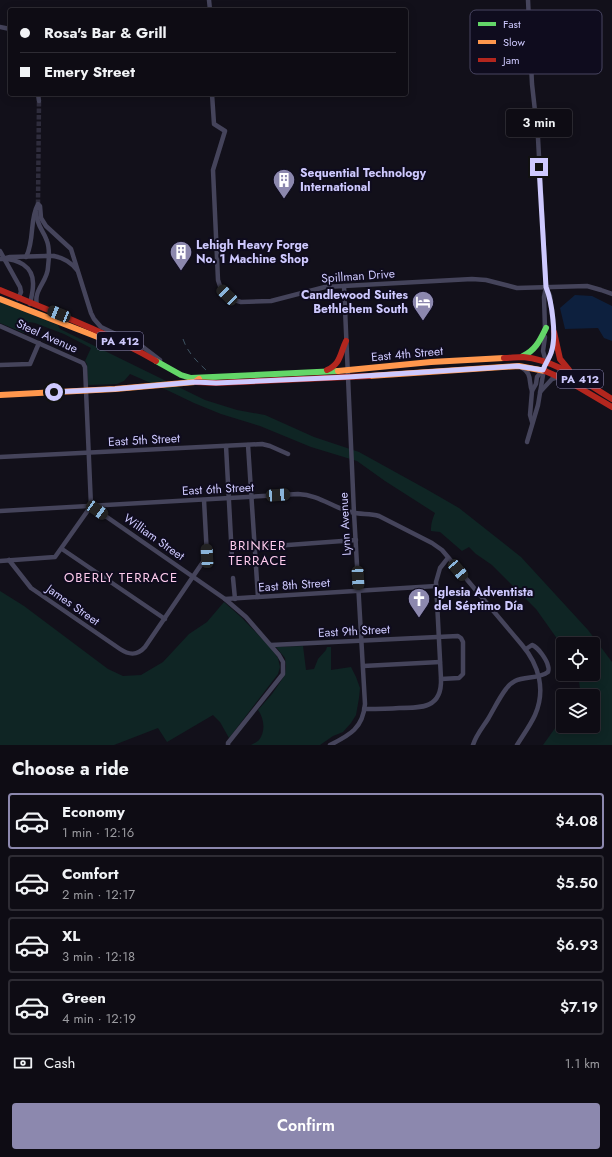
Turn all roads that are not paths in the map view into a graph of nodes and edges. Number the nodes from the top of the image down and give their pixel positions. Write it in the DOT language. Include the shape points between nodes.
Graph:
graph roads {
  1 [pos="528,0"];
  2 [pos="528,10"];
  3 [pos="532,74"];
  4 [pos="38,96"];
  5 [pos="212,96"];
  6 [pos="39,101"];
  7 [pos="38,206"];
  8 [pos="0,251"];
  9 [pos="26,257"];
  10 [pos="2,259"];
  11 [pos="79,276"];
  12 [pos="344,286"];
  13 [pos="546,287"];
  14 [pos="0,290"];
  15 [pos="612,294"];
  16 [pos="19,298"];
  17 [pos="0,299"];
  18 [pos="8,302"];
  19 [pos="30,302"];
  20 [pos="37,305"];
  21 [pos="34,312"];
  22 [pos="46,317"];
  23 [pos="0,326"];
  24 [pos="546,328"];
  25 [pos="554,332"];
  26 [pos="346,341"];
  27 [pos="39,343"];
  28 [pos="521,357"];
  29 [pos="546,362"];
  30 [pos="0,365"];
  31 [pos="517,366"];
  32 [pos="170,368"];
  33 [pos="543,370"];
  34 [pos="320,372"];
  35 [pos="347,374"];
  36 [pos="562,377"];
  37 [pos="578,378"];
  38 [pos="198,380"];
  39 [pos="218,380"];
  40 [pos="86,390"];
  41 [pos="532,391"];
  42 [pos="540,392"];
  43 [pos="0,395"];
  44 [pos="612,399"];
  45 [pos="612,407"];
  46 [pos="532,422"];
  47 [pos="527,442"];
  48 [pos="248,445"];
  49 [pos="226,446"];
  50 [pos="89,453"];
  51 [pos="288,454"];
  52 [pos="0,457"];
  53 [pos="252,497"];
  54 [pos="229,498"];
  55 [pos="204,500"];
  56 [pos="91,506"];
  57 [pos="0,511"];
  58 [pos="354,513"];
  59 [pos="356,540"];
  60 [pos="255,547"];
  61 [pos="62,549"];
  62 [pos="232,549"];
  63 [pos="448,557"];
  64 [pos="232,558"];
  65 [pos="9,560"];
  66 [pos="0,561"];
  67 [pos="193,577"];
  68 [pos="233,578"];
  69 [pos="436,586"];
  70 [pos="359,591"];
  71 [pos="258,597"];
  72 [pos="225,599"];
  73 [pos="235,599"];
  74 [pos="164,619"];
  75 [pos="439,636"];
  76 [pos="362,640"];
  77 [pos="271,645"];
  78 [pos="526,649"];
  79 [pos="440,662"];
  80 [pos="363,666"];
  81 [pos="539,676"];
  82 [pos="441,679"];
  83 [pos="364,709"];
  84 [pos="228,745"];
  85 [pos="332,745"];
  86 [pos="473,745"];
  87 [pos="517,745"];
  1 -- 2 [label="street"];
  3 -- 13 [label="street" via="538,138"];
  4 -- 6 [label="street"];
  5 -- 12 [label="street, Spillman Drive" via="214,124 225,132 212,170 218,280 221,289 234,300 241,302 280,299 325,287"];
  7 -- 9 [label="street" via="34,213"];
  7 -- 11 [label="street" via="46,226 71,248"];
  7 -- 20 [label="street" via="38,222 48,248 48,271 37,294"];
  8 -- 10 [label="street"];
  9 -- 10 [label="street"];
  9 -- 11 [label="street, bridge" via="62,258 71,263"];
  10 -- 16 [label="street" via="20,287"];
  10 -- 19 [label="street" via="22,263 30,272 33,284"];
  11 -- 32 [label="street" via="91,313 99,325 148,350"];
  12 -- 13 [label="street, Spillman Drive" via="472,279 517,288"];
  12 -- 26 [label="street, Lynn Avenue"];
  13 -- 15 [label="street, Spillman Drive" via="587,286"];
  13 -- 24 [label="street"];
  13 -- 25 [label="street" via="550,296"];
  14 -- 16 [label="main road, PA 412"];
  16 -- 18 [label="street"];
  16 -- 19 [label="main road, PA 412"];
  17 -- 18 [label="main road, PA 412"];
  18 -- 21 [label="main road, PA 412"];
  19 -- 20 [label="main road, PA 412"];
  19 -- 21 [label="street"];
  20 -- 22 [label="street"];
  20 -- 32 [label="main road, PA 412" via="116,339"];
  21 -- 22 [label="main road, PA 412"];
  22 -- 38 [label="main road, PA 412" via="114,343 181,379"];
  23 -- 27 [label="street, Steel Avenue"];
  24 -- 28 [label="main road" via="534,350"];
  24 -- 29 [label="street" via="543,351"];
  25 -- 29 [label="street" via="551,354"];
  25 -- 37 [label="main road" via="560,359"];
  26 -- 34 [label="main road" via="336,365"];
  26 -- 35 [label="street, Lynn Avenue"];
  27 -- 30 [label="street" via="30,364"];
  27 -- 40 [label="street, Steel Avenue" via="83,363"];
  28 -- 29 [label="main road, East 4th Street / PA 412"];
  28 -- 35 [label="main road, East 4th Street / PA 412" via="431,362"];
  29 -- 33 [label="street"];
  29 -- 37 [label="main road, East 4th Street / PA 412"];
  31 -- 33 [label="main road, East 4th Street / PA 412"];
  31 -- 35 [label="main road, East 4th Street / PA 412"];
  31 -- 41 [label="street" via="527,372"];
  32 -- 38 [label="main road, PA 412"];
  33 -- 36 [label="main road, East 4th Street / PA 412"];
  33 -- 41 [label="street" via="537,377"];
  33 -- 42 [label="street"];
  34 -- 35 [label="main road, East 4th Street / PA 412"];
  34 -- 39 [label="main road, East 4th Street / PA 412"];
  35 -- 39 [label="main road, East 4th Street / PA 412" via="227,382"];
  35 -- 58 [label="street, Lynn Avenue"];
  36 -- 42 [label="street" via="552,379"];
  36 -- 45 [label="main road, East 4th Street / PA 412"];
  37 -- 44 [label="main road, East 4th Street / PA 412"];
  38 -- 39 [label="main road, East 4th Street / PA 412"];
  38 -- 39 [label="main road, East 4th Street / PA 412" via="209,377"];
  38 -- 40 [label="main road, East 4th Street" via="146,387"];
  40 -- 43 [label="main road, East 4th Street"];
  40 -- 50 [label="street"];
  41 -- 46 [label="street"];
  42 -- 46 [label="street"];
  46 -- 47 [label="street"];
  48 -- 49 [label="street, East 5th Street"];
  48 -- 51 [label="street, East 5th Street" via="268,445"];
  48 -- 53 [label="street"];
  49 -- 50 [label="street, East 5th Street"];
  49 -- 54 [label="street"];
  50 -- 52 [label="street, East 5th Street"];
  50 -- 56 [label="street"];
  53 -- 54 [label="street, East 6th Street"];
  53 -- 58 [label="street, East 6th Street" via="298,494 311,496"];
  53 -- 60 [label="street"];
  54 -- 55 [label="street, East 6th Street"];
  54 -- 62 [label="street"];
  55 -- 56 [label="street, East 6th Street"];
  55 -- 67 [label="street" via="207,556"];
  56 -- 57 [label="street, East 6th Street"];
  56 -- 61 [label="street"];
  56 -- 67 [label="street, William Street"];
  58 -- 59 [label="street, Lynn Avenue"];
  58 -- 63 [label="street, East 6th Street" via="381,518 432,543"];
  59 -- 60 [label="street"];
  59 -- 70 [label="street, Lynn Avenue"];
  60 -- 62 [label="street"];
  60 -- 71 [label="street"];
  61 -- 65 [label="street" via="55,558"];
  61 -- 74 [label="street"];
  62 -- 64 [label="street"];
  63 -- 69 [label="street" via="440,568"];
  63 -- 78 [label="street, East 6th Street"];
  65 -- 66 [label="street"];
  65 -- 74 [label="street, James Street" via="35,590 123,652 140,652"];
  67 -- 72 [label="street, William Street"];
  67 -- 74 [label="street"];
  68 -- 73 [label="street"];
  69 -- 70 [label="street, East 8th Street"];
  69 -- 75 [label="street"];
  70 -- 71 [label="street, East 8th Street"];
  70 -- 76 [label="street, Lynn Avenue"];
  71 -- 73 [label="street, East 8th Street"];
  72 -- 73 [label="street, East 8th Street"];
  72 -- 77 [label="street, William Street" via="246,617"];
  75 -- 76 [label="street, East 9th Street"];
  75 -- 79 [label="street"];
  75 -- 82 [label="street, East 9th Street" via="458,636 463,642 463,674 459,678"];
  76 -- 77 [label="street, East 9th Street"];
  76 -- 80 [label="street, Lynn Avenue"];
  77 -- 84 [label="street, William Street" via="283,662 283,674"];
  78 -- 81 [label="street, East 6th Street" via="535,663"];
  78 -- 81 [label="street" via="535,646 548,664 548,672"];
  79 -- 80 [label="street"];
  79 -- 82 [label="street"];
  80 -- 83 [label="street, Lynn Avenue"];
  81 -- 86 [label="street" via="520,679 509,686"];
  81 -- 87 [label="street" via="540,693 537,709"];
  82 -- 83 [label="street" via="437,697 425,706"];
  83 -- 85 [label="street, Lynn Avenue" via="354,730"];
}
